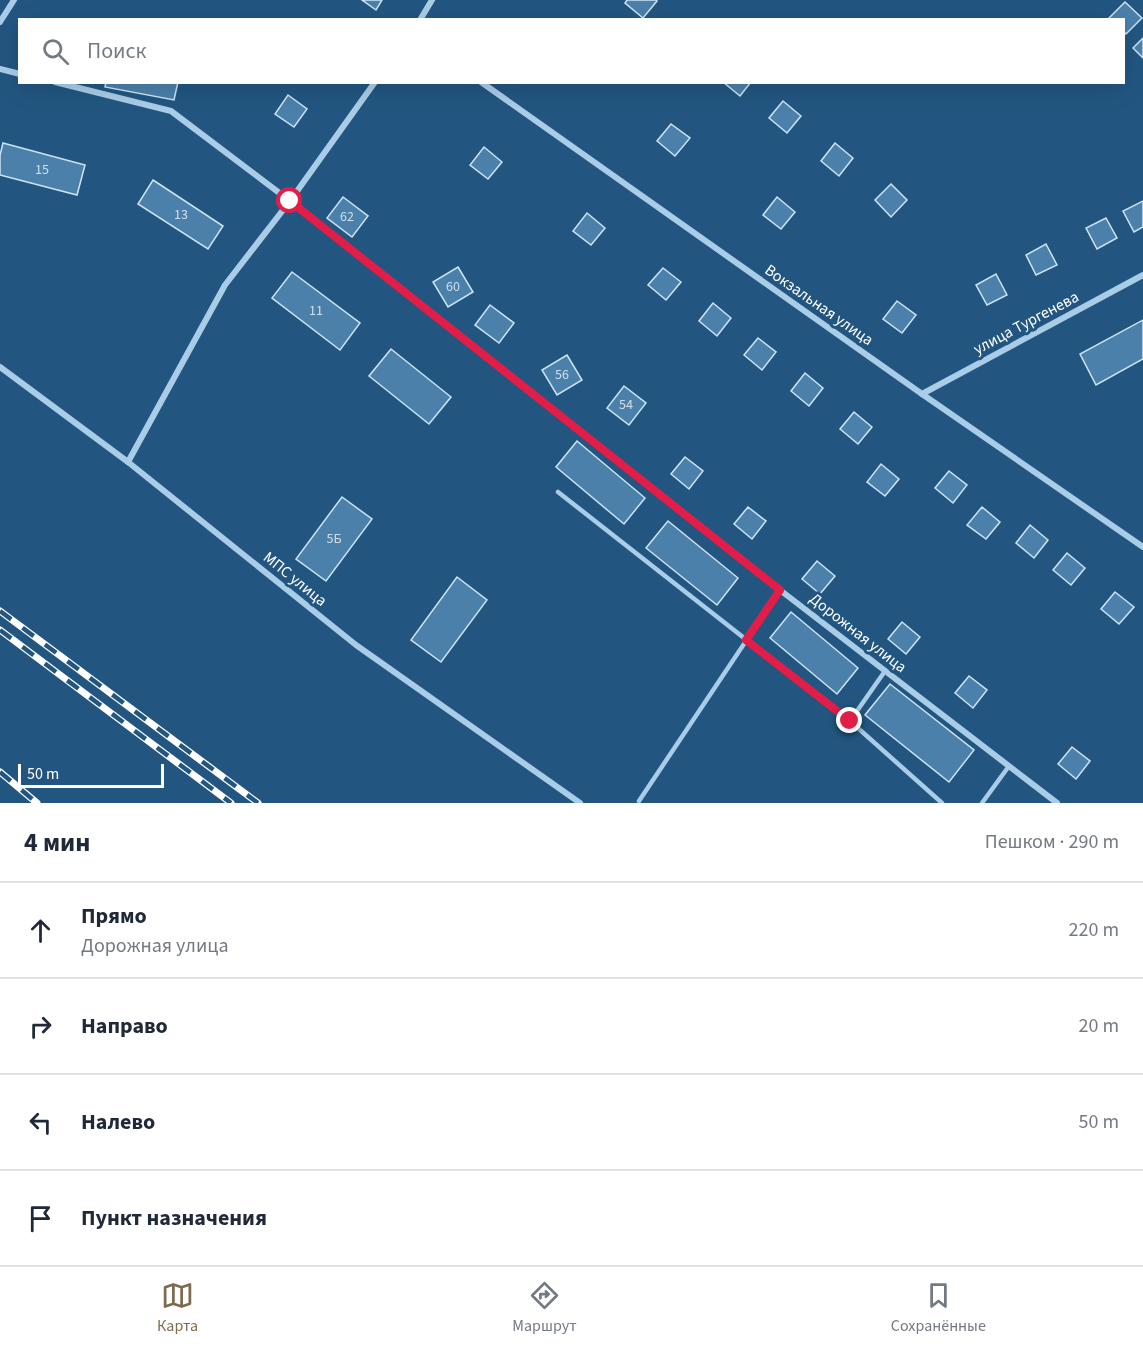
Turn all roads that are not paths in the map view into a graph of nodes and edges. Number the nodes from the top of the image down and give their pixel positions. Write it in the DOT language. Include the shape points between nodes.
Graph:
graph roads {
  1 [pos="14,0"];
  2 [pos="432,0"];
  3 [pos="421,18"];
  4 [pos="0,22"];
  5 [pos="0,69"];
  6 [pos="18,74"];
  7 [pos="63,84"];
  8 [pos="374,84"];
  9 [pos="484,84"];
  10 [pos="290,201"];
  11 [pos="1143,276"];
  12 [pos="0,368"];
  13 [pos="922,394"];
  14 [pos="128,462"];
  15 [pos="558,492"];
  16 [pos="1143,547"];
  17 [pos="780,590"];
  18 [pos="746,640"];
  19 [pos="885,671"];
  20 [pos="850,721"];
  21 [pos="1009,766"];
  22 [pos="639,801"];
  23 [pos="580,803"];
  24 [pos="942,803"];
  25 [pos="982,803"];
  26 [pos="1057,803"];
  1 -- 4 [label="street"];
  2 -- 3 [label="street"];
  5 -- 6 [label="street"];
  7 -- 10 [label="street, Дорожная улица" via="171,111"];
  8 -- 10 [label="street"];
  9 -- 13 [label="street, Вокзальная улица"];
  10 -- 14 [label="street" via="225,285"];
  10 -- 17 [label="street, Дорожная улица"];
  11 -- 13 [label="street, улица Тургенева"];
  12 -- 14 [label="street, МПС улица"];
  13 -- 16 [label="street, Вокзальная улица"];
  14 -- 23 [label="street, МПС улица" via="356,645"];
  15 -- 18 [label="lane"];
  17 -- 18 [label="lane"];
  17 -- 19 [label="street, Дорожная улица"];
  18 -- 20 [label="lane"];
  18 -- 22 [label="lane"];
  19 -- 20 [label="lane"];
  19 -- 21 [label="street, Дорожная улица"];
  20 -- 24 [label="lane"];
  21 -- 25 [label="lane"];
  21 -- 26 [label="street, Дорожная улица"];
}
